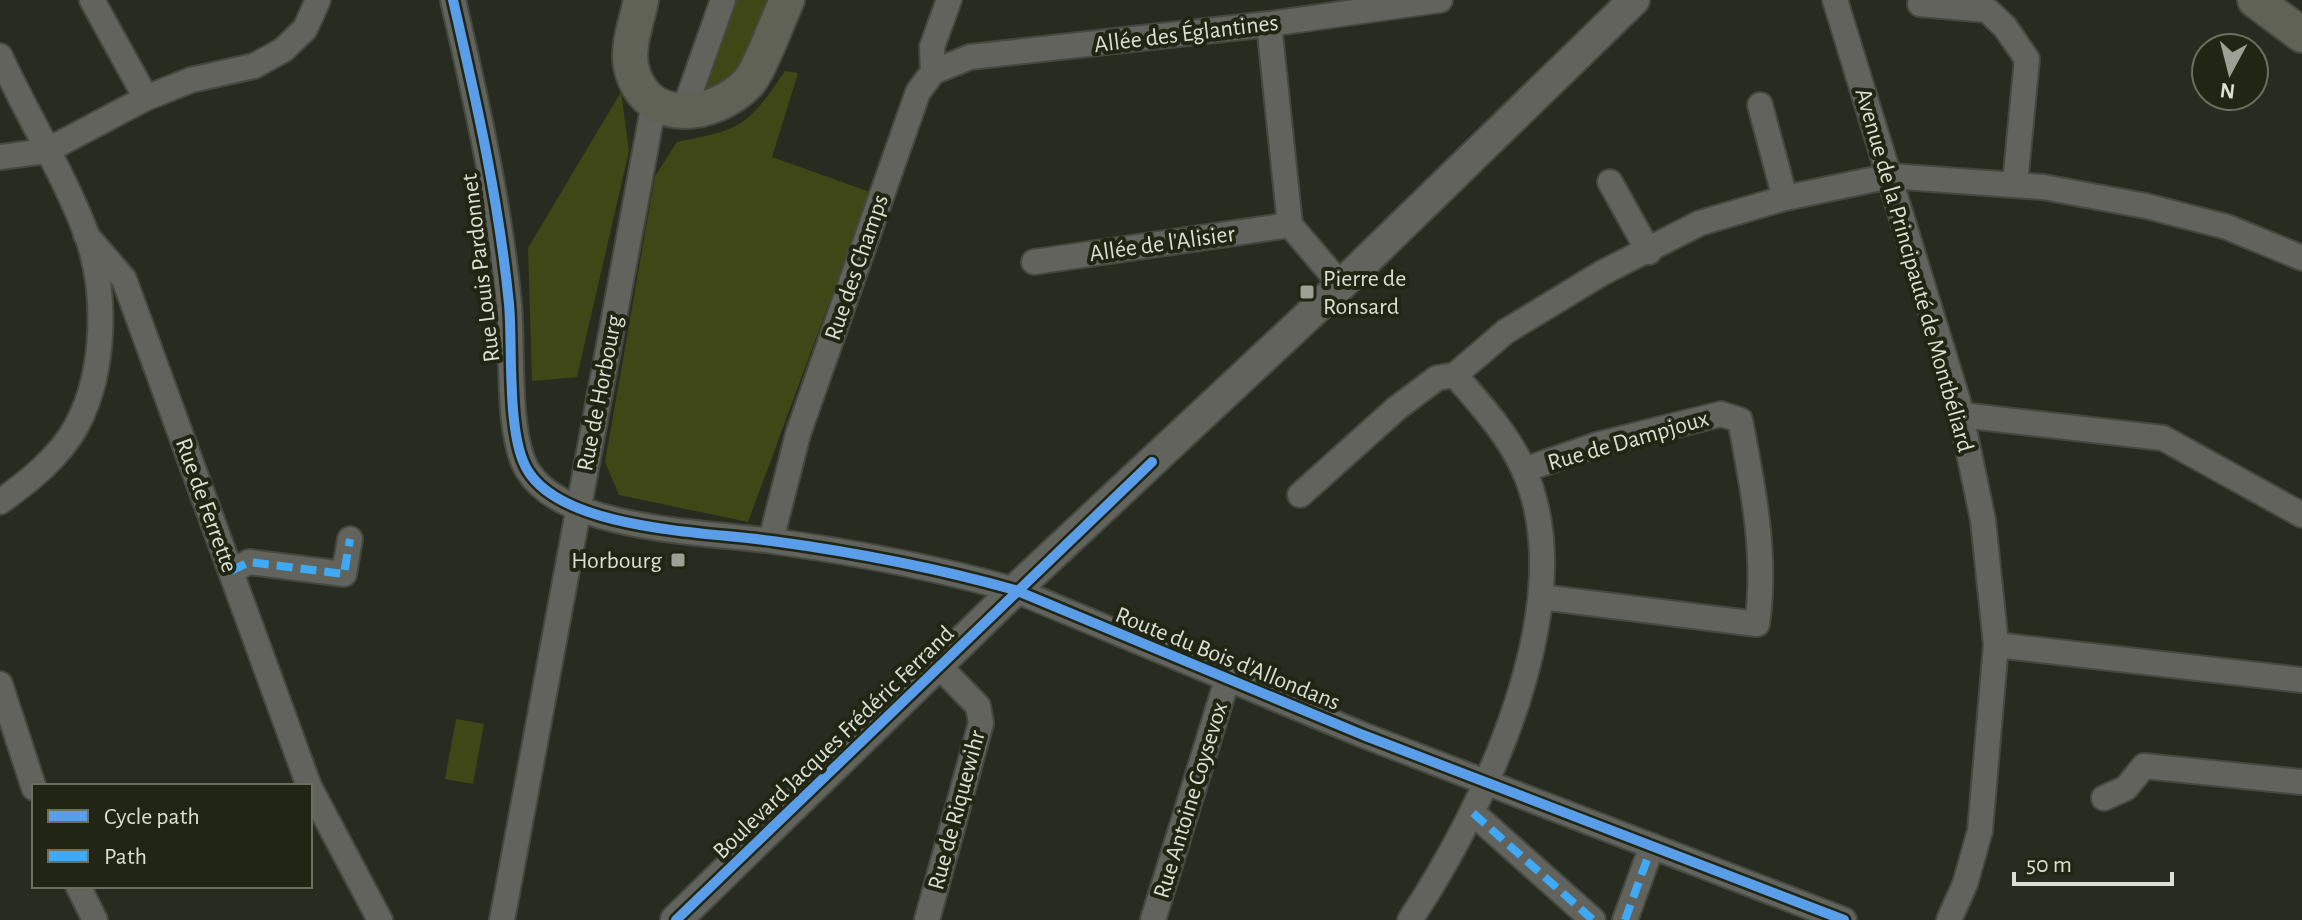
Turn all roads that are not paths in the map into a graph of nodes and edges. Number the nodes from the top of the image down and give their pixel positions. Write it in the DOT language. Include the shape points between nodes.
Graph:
graph roads {
  1 [pos="92,0"];
  2 [pos="318,0"];
  3 [pos="453,0"];
  4 [pos="641,0"];
  5 [pos="723,0"];
  6 [pos="787,0"];
  7 [pos="949,0"];
  8 [pos="1440,0"];
  9 [pos="1634,0"];
  10 [pos="1835,0"];
  11 [pos="2255,0"];
  12 [pos="1920,4"];
  13 [pos="1269,24"];
  14 [pos="2302,35"];
  15 [pos="0,56"];
  16 [pos="933,72"];
  17 [pos="146,98"];
  18 [pos="11,104"];
  19 [pos="1760,105"];
  20 [pos="668,108"];
  21 [pos="46,151"];
  22 [pos="0,157"];
  23 [pos="1890,176"];
  24 [pos="1610,182"];
  25 [pos="2015,184"];
  26 [pos="1785,198"];
  27 [pos="1290,225"];
  28 [pos="86,235"];
  29 [pos="1649,252"];
  30 [pos="2302,258"];
  31 [pos="1034,262"];
  32 [pos="1341,285"];
  33 [pos="1455,375"];
  34 [pos="1961,415"];
  35 [pos="1524,470"];
  36 [pos="1300,495"];
  37 [pos="0,502"];
  38 [pos="577,507"];
  39 [pos="2302,515"];
  40 [pos="350,539"];
  41 [pos="771,540"];
  42 [pos="231,571"];
  43 [pos="1015,590"];
  44 [pos="1541,597"];
  45 [pos="1996,645"];
  46 [pos="940,667"];
  47 [pos="1227,680"];
  48 [pos="2302,680"];
  49 [pos="0,684"];
  50 [pos="1485,782"];
  51 [pos="2302,782"];
  52 [pos="33,784"];
  53 [pos="309,784"];
  54 [pos="312,791"];
  55 [pos="2104,798"];
  56 [pos="1473,813"];
  57 [pos="1652,846"];
  58 [pos="79,888"];
  59 [pos="95,920"];
  60 [pos="380,920"];
  61 [pos="502,920"];
  62 [pos="676,920"];
  63 [pos="927,920"];
  64 [pos="1153,920"];
  65 [pos="1410,920"];
  66 [pos="1593,920"];
  67 [pos="1625,920"];
  68 [pos="1844,920"];
  69 [pos="1949,920"];
  1 -- 17 [label="street"];
  2 -- 17 [label="street" via="305,29 283,50 254,66 191,80"];
  3 -- 38 [label="street, Rue Louis Pardonnet" via="484,132 509,303 517,443 528,472"];
  4 -- 20 [label="main road" via="631,68"];
  5 -- 20 [label="street, Rue de Horbourg"];
  6 -- 20 [label="main road" via="749,82 709,110"];
  7 -- 16 [label="street, Rue des Champs" via="932,47"];
  8 -- 13 [label="street, Allée des Églantines"];
  9 -- 32 [label="street, Boulevard Jacques Frédéric Ferrand"];
  10 -- 23 [label="street, Avenue de la Principauté de Montbéliard"];
  11 -- 14 [label="main road"];
  12 -- 25 [label="street" via="1987,10 2027,59"];
  13 -- 16 [label="street, Allée des Églantines" via="970,57"];
  13 -- 27 [label="street"];
  15 -- 18 [label="street"];
  16 -- 41 [label="street, Rue des Champs" via="918,92 798,434"];
  17 -- 21 [label="street"];
  18 -- 21 [label="street"];
  19 -- 26 [label="street"];
  20 -- 38 [label="street, Rue de Horbourg"];
  21 -- 22 [label="street"];
  21 -- 28 [label="street"];
  23 -- 25 [label="street"];
  23 -- 26 [label="street"];
  23 -- 34 [label="street, Avenue de la Principauté de Montbéliard"];
  24 -- 29 [label="street"];
  25 -- 30 [label="street" via="2160,209 2227,227"];
  26 -- 29 [label="street" via="1700,223"];
  27 -- 31 [label="street, Allée de l'Alisier"];
  27 -- 32 [label="street"];
  28 -- 37 [label="street" via="99,311 100,343 91,385 77,424 48,464"];
  28 -- 42 [label="street, Rue de Ferrette" via="124,279"];
  29 -- 33 [label="street" via="1602,273 1505,332"];
  32 -- 43 [label="street, Boulevard Jacques Frédéric Ferrand"];
  33 -- 35 [label="street" via="1503,432"];
  33 -- 36 [label="street" via="1437,378 1397,408"];
  34 -- 39 [label="street" via="2163,438"];
  34 -- 45 [label="street, Avenue de la Principauté de Montbéliard" via="1983,520"];
  35 -- 44 [label="street" via="1541,537"];
  35 -- 44 [label="street, Rue de Dampjoux" via="1596,445 1721,414 1740,420 1757,524 1762,592 1757,624"];
  38 -- 41 [label="street, Route du Bois d'Allondans" via="681,533"];
  38 -- 61 [label="street, Rue de Horbourg"];
  40 -- 42 [label="street" via="344,574 249,562"];
  41 -- 43 [label="street, Route du Bois d'Allondans"];
  42 -- 53 [label="street, Rue de Ferrette"];
  43 -- 46 [label="street, Boulevard Jacques Frédéric Ferrand"];
  43 -- 47 [label="street, Route du Bois d'Allondans"];
  44 -- 50 [label="street" via="1518,708"];
  45 -- 48 [label="street"];
  45 -- 69 [label="street, Avenue de la Principauté de Montbéliard" via="1980,831"];
  46 -- 62 [label="street, Boulevard Jacques Frédéric Ferrand"];
  46 -- 63 [label="street, Rue de Riquewihr" via="978,706 981,723"];
  47 -- 50 [label="street, Route du Bois d'Allondans"];
  47 -- 64 [label="street, Rue Antoine Coysevox"];
  49 -- 52 [label="street"];
  50 -- 56 [label="street"];
  50 -- 57 [label="street, Route du Bois d'Allondans"];
  51 -- 55 [label="street" via="2144,766 2126,788"];
  54 -- 60 [label="street, Rue de Ferrette"];
  56 -- 65 [label="street"];
  56 -- 66 [label="street"];
  57 -- 67 [label="street"];
  57 -- 68 [label="street, Route du Bois d'Allondans"];
  58 -- 59 [label="street"];
}
